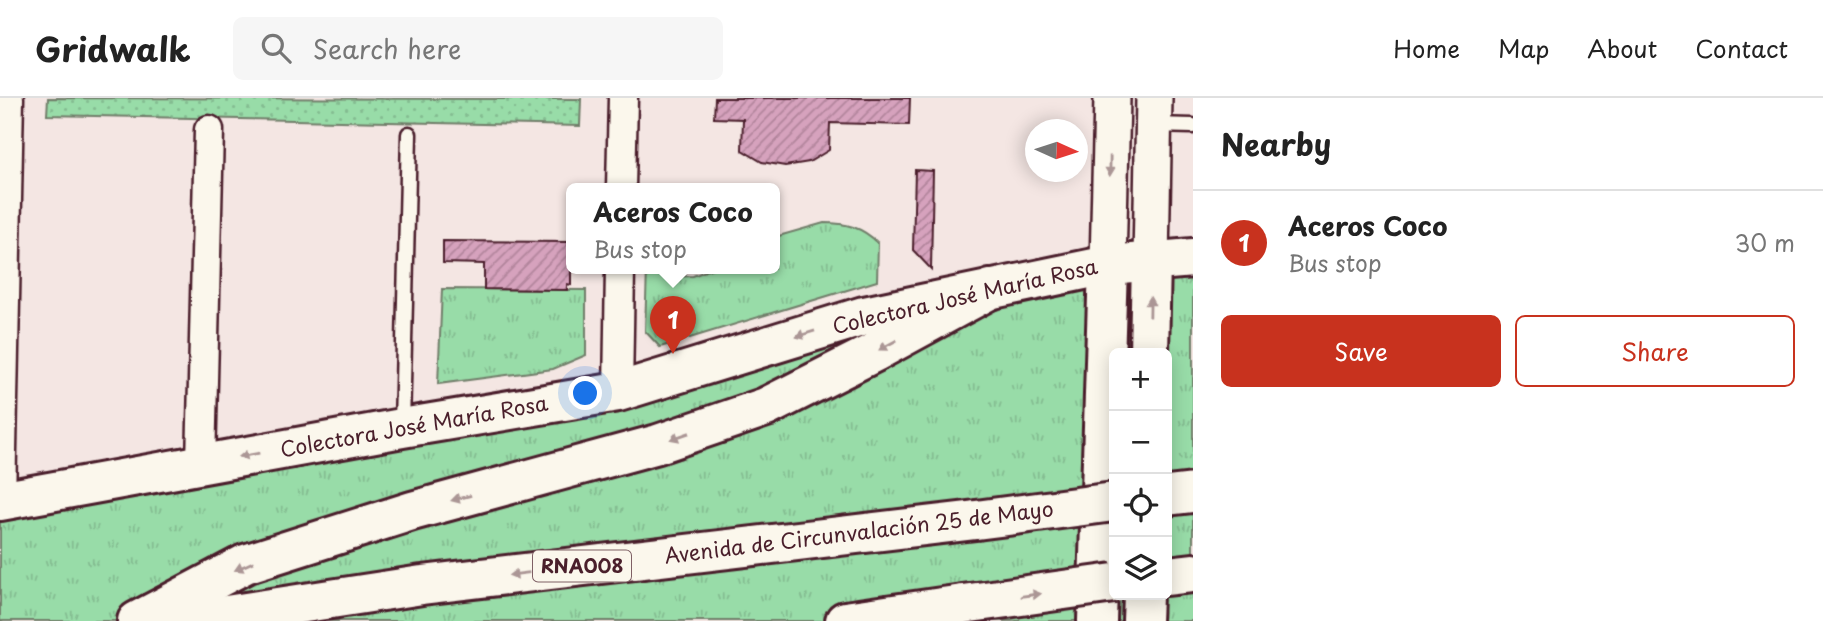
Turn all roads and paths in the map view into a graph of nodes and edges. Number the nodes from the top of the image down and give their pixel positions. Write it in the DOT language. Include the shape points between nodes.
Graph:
graph roads {
  1 [pos="9,98"];
  2 [pos="623,98"];
  3 [pos="1112,98"];
  4 [pos="1153,111"];
  5 [pos="1193,126"];
  6 [pos="209,130"];
  7 [pos="409,134"];
  8 [pos="621,183"];
  9 [pos="1193,258"];
  10 [pos="1151,261"];
  11 [pos="1108,265"];
  12 [pos="620,274"];
  13 [pos="991,289"];
  14 [pos="1149,348"];
  15 [pos="618,392"];
  16 [pos="402,428"];
  17 [pos="201,464"];
  18 [pos="1193,493"];
  19 [pos="1172,495"];
  20 [pos="0,501"];
  21 [pos="1109,503"];
  22 [pos="1193,573"];
  23 [pos="1172,575"];
  24 [pos="1109,584"];
  25 [pos="1143,600"];
  26 [pos="137,621"];
  27 [pos="188,621"];
  28 [pos="845,621"];
  29 [pos="1097,621"];
  30 [pos="1142,621"];
  1 -- 20 [label="street"];
  2 -- 8 [label="street"];
  3 -- 11 [label="street, one-way"];
  4 -- 5 [label="lane"];
  4 -- 10 [label="street"];
  6 -- 17 [label="street"];
  7 -- 16 [label="lane"];
  9 -- 10 [label="main road, Colectora José María Rosa"];
  10 -- 11 [label="main road, Colectora José María Rosa"];
  14 -- 10 [label="main road, one-way"];
  11 -- 13 [label="main road, Colectora José María Rosa"];
  11 -- 29 [label="main road"];
  12 -- 15 [label="street"];
  13 -- 15 [label="main road, Colectora José María Rosa, one-way" via="864,316"];
  13 -- 26 [label="main road, one-way" via="765,407 657,444 412,511 245,564"];
  15 -- 16 [label="main road, Colectora José María Rosa"];
  16 -- 17 [label="main road, Colectora José María Rosa, one-way"];
  17 -- 20 [label="main road, Colectora José María Rosa"];
  18 -- 19 [label="main road"];
  21 -- 27 [label="main road, Avenida de Circunvalación 25 de Mayo / RNA008, one-way, bridge" via="422,585"];
  22 -- 23 [label="main road"];
  28 -- 24 [label="main road, one-way, bridge"];
  25 -- 30 [label="main road"];
}
